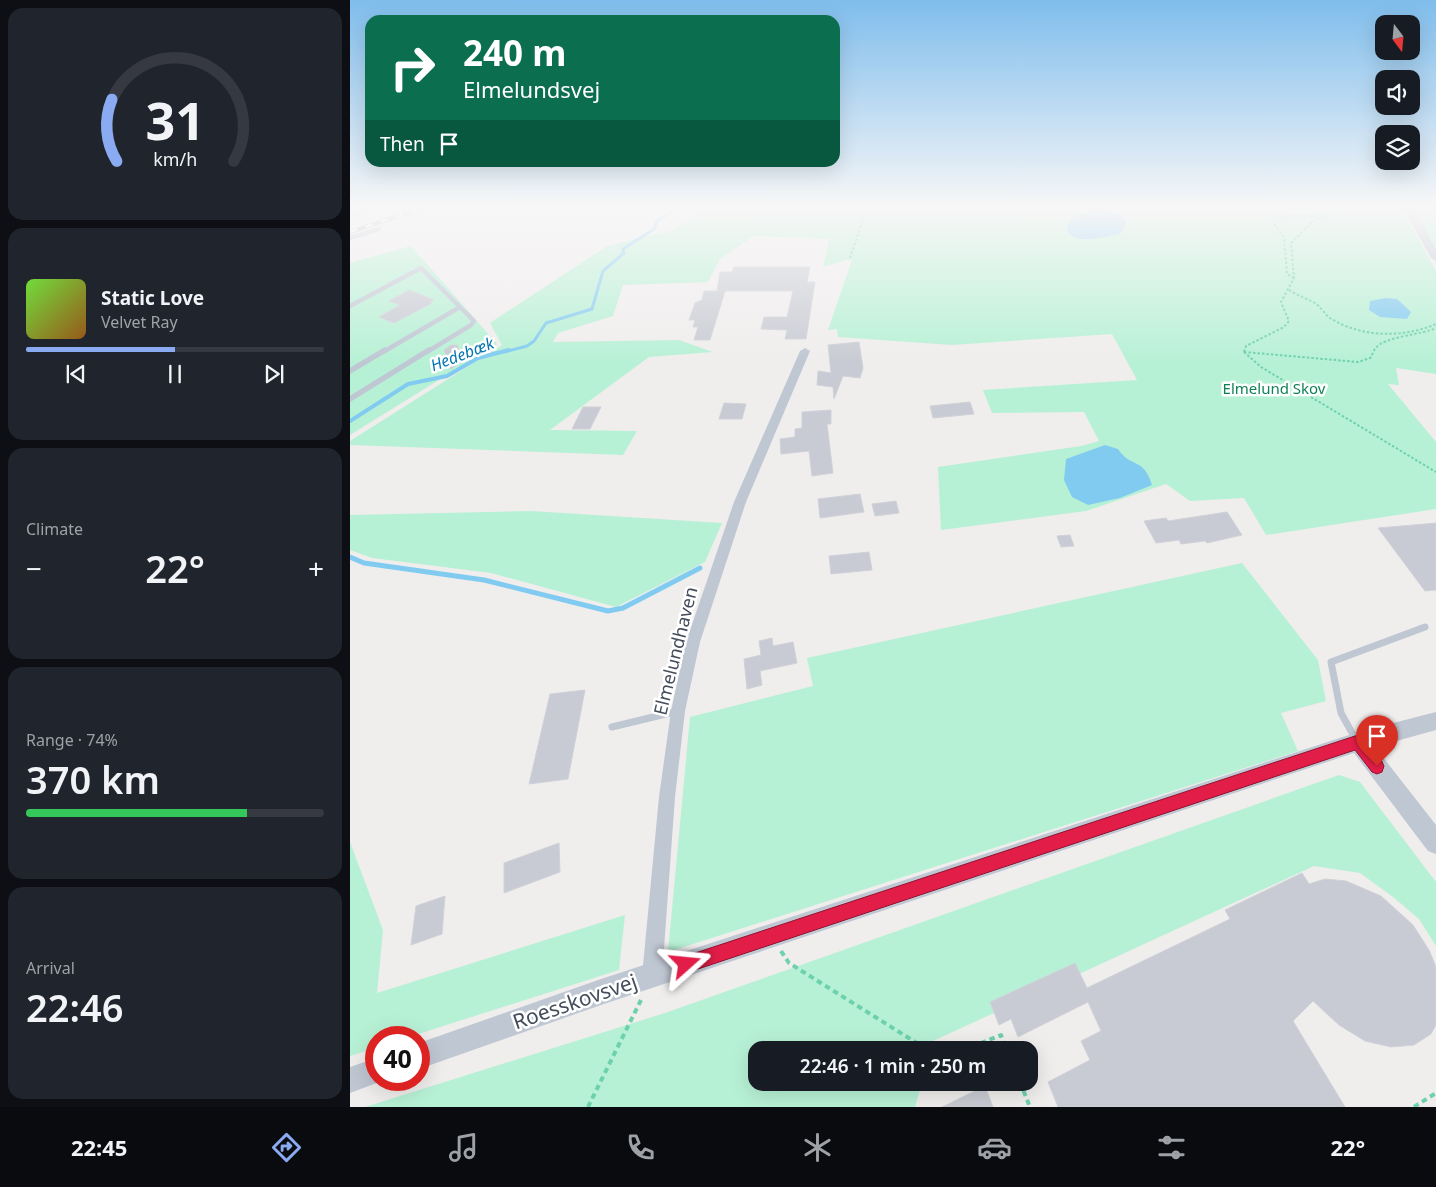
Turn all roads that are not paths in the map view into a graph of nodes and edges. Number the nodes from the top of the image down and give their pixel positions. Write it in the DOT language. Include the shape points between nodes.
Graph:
graph roads {
  1 [pos="350,306"];
  2 [pos="460,307"];
  3 [pos="805,351"];
  4 [pos="350,371"];
  5 [pos="350,399"];
  6 [pos="1425,627"];
  7 [pos="678,711"];
  8 [pos="1436,721"];
  9 [pos="612,727"];
  10 [pos="1358,742"];
  11 [pos="1436,843"];
  12 [pos="652,976"];
  13 [pos="430,1052"];
  14 [pos="365,1075"];
  15 [pos="350,1080"];
  1 -- 2 [label="lane" via="421,268"];
  2 -- 4 [label="lane"];
  2 -- 5 [label="lane" via="474,321 471,325"];
  3 -- 7 [label="street, Elmelundhaven" via="736,511 693,642"];
  6 -- 10 [label="lane" via="1332,662 1338,708"];
  7 -- 9 [label="lane"];
  7 -- 12 [label="street, Elmelundhaven" via="666,797"];
  8 -- 10 [label="street, Roesskovsvej"];
  10 -- 11 [label="street"];
  10 -- 12 [label="street, Roesskovsvej"];
  12 -- 13 [label="street, Roesskovsvej"];
  14 -- 15 [label="street"];
}
